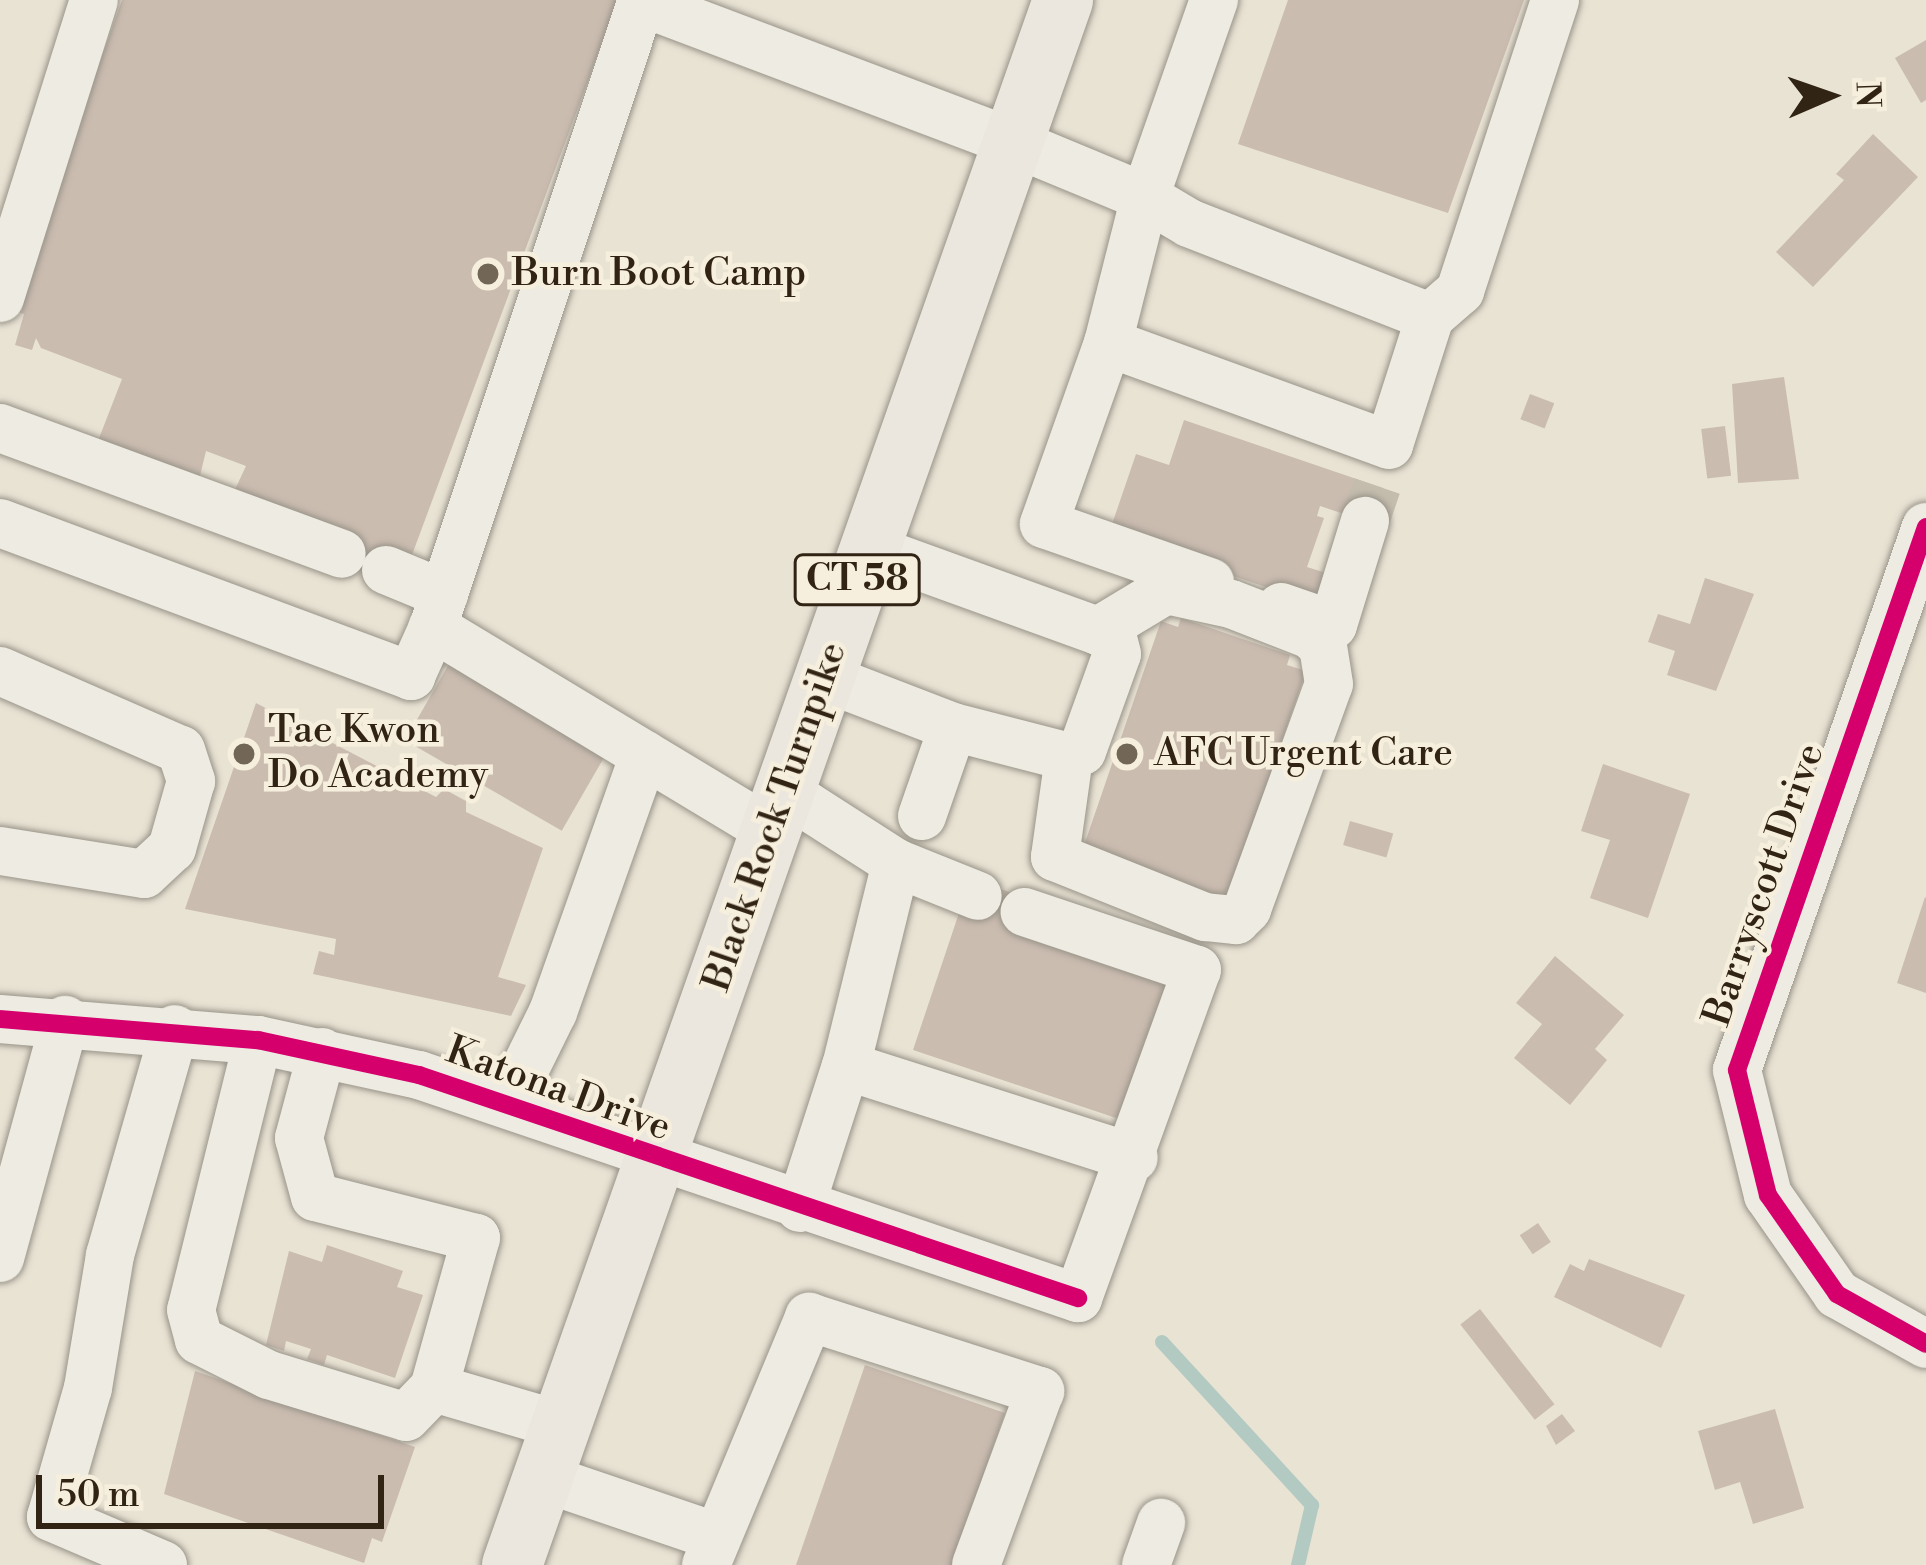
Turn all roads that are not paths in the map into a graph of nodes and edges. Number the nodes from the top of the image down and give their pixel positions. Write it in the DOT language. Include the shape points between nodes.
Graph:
graph roads {
  1 [pos="94,0"];
  2 [pos="1063,0"];
  3 [pos="1214,0"];
  4 [pos="1555,0"];
  5 [pos="642,1"];
  6 [pos="1012,142"];
  7 [pos="1145,196"];
  8 [pos="0,298"];
  9 [pos="1430,317"];
  10 [pos="1108,343"];
  11 [pos="0,428"];
  12 [pos="1377,484"];
  13 [pos="0,523"];
  14 [pos="1926,527"];
  15 [pos="869,548"];
  16 [pos="438,610"];
  17 [pos="1098,631"];
  18 [pos="0,671"];
  19 [pos="823,677"];
  20 [pos="953,728"];
  21 [pos="644,754"];
  22 [pos="1069,757"];
  23 [pos="777,810"];
  24 [pos="922,816"];
  25 [pos="0,851"];
  26 [pos="896,863"];
  27 [pos="978,896"];
  28 [pos="1025,912"];
  29 [pos="0,1018"];
  30 [pos="64,1020"];
  31 [pos="175,1029"];
  32 [pos="258,1040"];
  33 [pos="322,1052"];
  34 [pos="846,1066"];
  35 [pos="509,1101"];
  36 [pos="1134,1158"];
  37 [pos="660,1162"];
  38 [pos="800,1208"];
  39 [pos="0,1258"];
  40 [pos="1926,1344"];
  41 [pos="434,1388"];
  42 [pos="554,1452"];
  43 [pos="712,1551"];
  44 [pos="164,1565"];
  45 [pos="512,1565"];
  46 [pos="976,1565"];
  1 -- 8 [label="street"];
  2 -- 6 [label="main road, Black Rock Turnpike / CT 58"];
  3 -- 7 [label="street"];
  4 -- 9 [label="street" via="1460,291"];
  5 -- 6 [label="street"];
  5 -- 16 [label="street"];
  6 -- 7 [label="street"];
  6 -- 15 [label="main road, Black Rock Turnpike / CT 58"];
  7 -- 9 [label="street" via="1189,223"];
  7 -- 10 [label="street"];
  9 -- 12 [label="street"];
  10 -- 12 [label="street"];
  10 -- 12 [label="street" via="1044,524 1333,625"];
  11 -- 16 [label="street" via="364,562"];
  13 -- 16 [label="street" via="411,676"];
  14 -- 40 [label="street, Barryscott Drive" via="1737,1070 1768,1195 1837,1294"];
  15 -- 17 [label="street"];
  15 -- 19 [label="main road, Black Rock Turnpike / CT 58"];
  16 -- 21 [label="street"];
  17 -- 22 [label="street" via="1113,638 1117,654 1082,751"];
  17 -- 22 [label="street" via="1166,590 1232,604 1311,635 1324,647 1329,684 1247,909 1236,920 1205,917 1055,857"];
  18 -- 25 [label="street" via="181,750 191,781 172,848 144,874"];
  19 -- 20 [label="street"];
  19 -- 23 [label="main road, Black Rock Turnpike / CT 58"];
  20 -- 22 [label="street"];
  20 -- 24 [label="street"];
  21 -- 23 [label="street"];
  21 -- 35 [label="street" via="553,1012"];
  23 -- 26 [label="street"];
  23 -- 37 [label="main road, Black Rock Turnpike / CT 58"];
  26 -- 27 [label="street"];
  26 -- 34 [label="street"];
  28 -- 36 [label="street" via="1197,970"];
  29 -- 30 [label="street, Katona Drive"];
  30 -- 31 [label="street, Katona Drive"];
  30 -- 39 [label="street"];
  31 -- 32 [label="street, Katona Drive"];
  31 -- 44 [label="street" via="110,1255 88,1388 51,1517"];
  32 -- 33 [label="street, Katona Drive"];
  32 -- 41 [label="street" via="191,1310 199,1340 269,1375 406,1417"];
  33 -- 35 [label="street, Katona Drive"];
  33 -- 41 [label="street" via="298,1138 315,1197 476,1238"];
  34 -- 36 [label="street"];
  34 -- 38 [label="street"];
  35 -- 37 [label="street, Katona Drive"];
  36 -- 38 [label="street, Katona Drive" via="1078,1298"];
  37 -- 38 [label="street, Katona Drive"];
  37 -- 42 [label="main road, Black Rock Turnpike / CT 58"];
  41 -- 42 [label="street"];
  42 -- 43 [label="street"];
  42 -- 45 [label="main road, Black Rock Turnpike / CT 58"];
  43 -- 46 [label="street" via="809,1317 1040,1390"];
}
